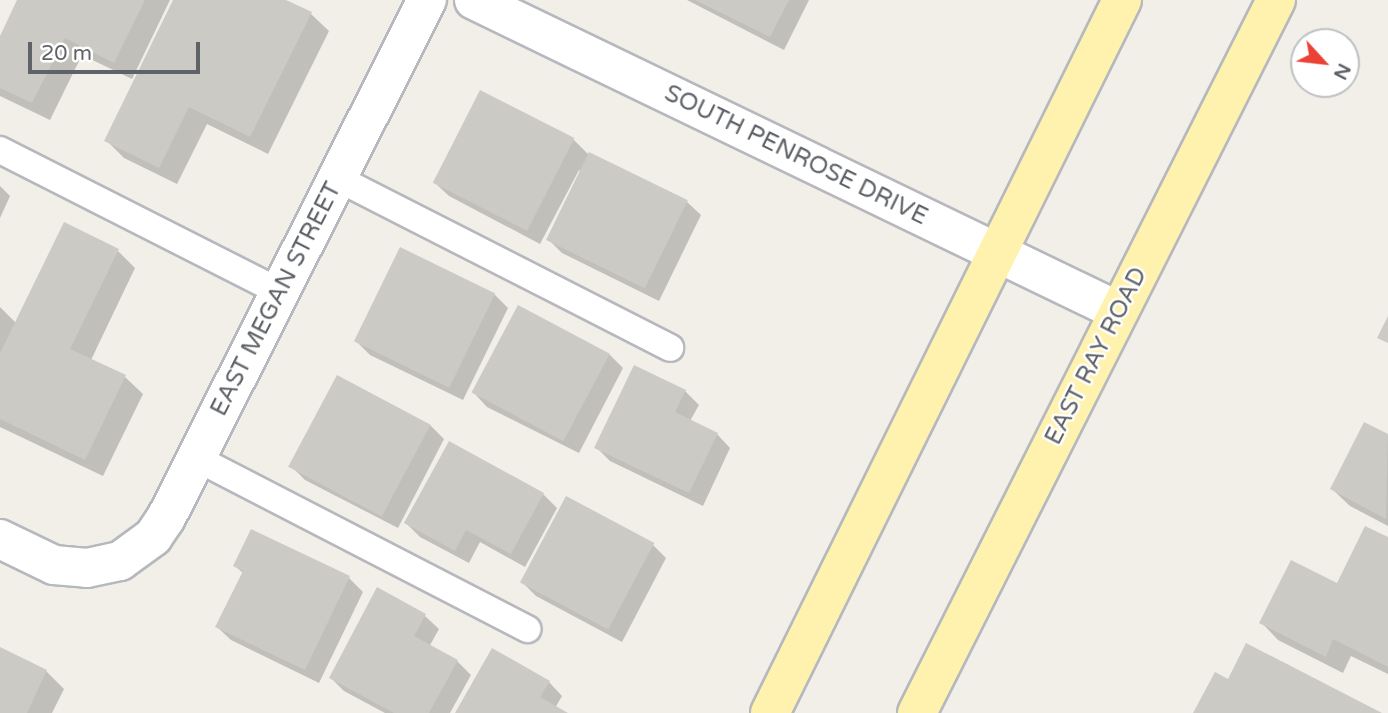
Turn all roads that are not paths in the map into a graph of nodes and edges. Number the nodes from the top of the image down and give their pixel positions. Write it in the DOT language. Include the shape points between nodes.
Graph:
graph roads {
  1 [pos="427,0"];
  2 [pos="474,0"];
  3 [pos="1122,0"];
  4 [pos="1276,0"];
  5 [pos="0,150"];
  6 [pos="337,178"];
  7 [pos="1000,253"];
  8 [pos="280,292"];
  9 [pos="1118,311"];
  10 [pos="670,348"];
  11 [pos="196,457"];
  12 [pos="0,539"];
  13 [pos="527,629"];
  14 [pos="770,713"];
  15 [pos="917,713"];
  1 -- 6 [label="street, EAST MEGAN STREET"];
  2 -- 7 [label="street, SOUTH PENROSE DRIVE"];
  3 -- 7 [label="main road"];
  4 -- 9 [label="main road, EAST RAY ROAD"];
  5 -- 8 [label="lane"];
  6 -- 8 [label="street, EAST MEGAN STREET"];
  6 -- 10 [label="lane"];
  7 -- 9 [label="street, SOUTH PENROSE DRIVE"];
  7 -- 14 [label="main road"];
  8 -- 11 [label="street, EAST MEGAN STREET"];
  9 -- 15 [label="main road, EAST RAY ROAD"];
  11 -- 12 [label="street, EAST MEGAN STREET" via="153,537 127,557 95,568 54,565"];
  11 -- 13 [label="lane"];
}
